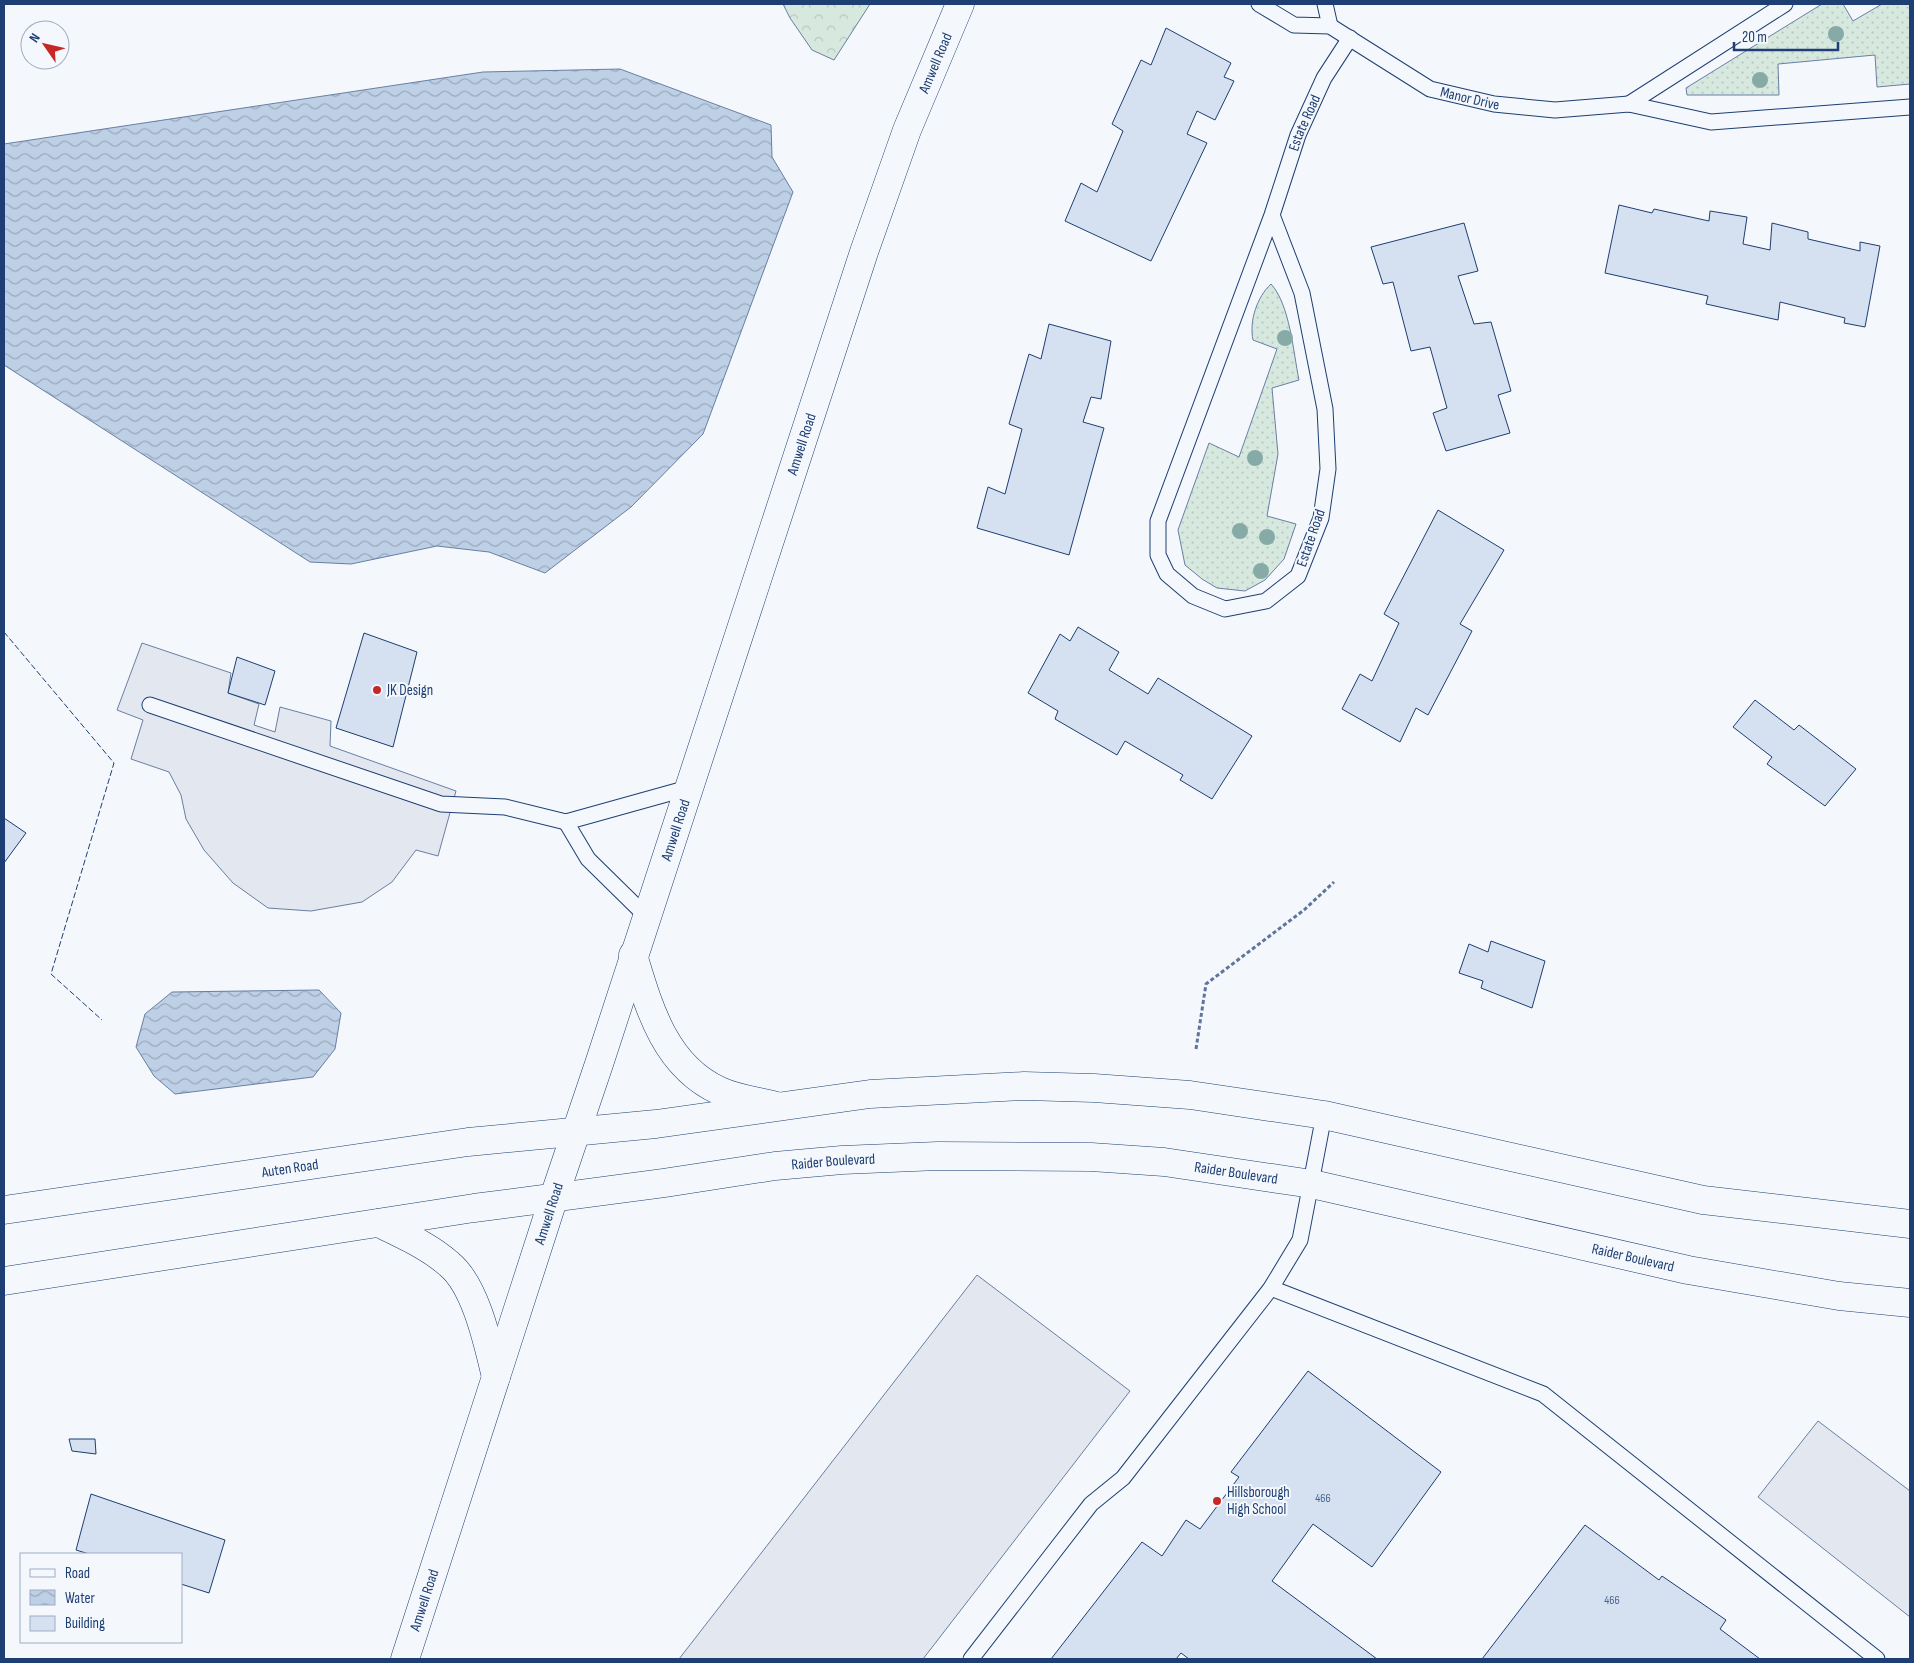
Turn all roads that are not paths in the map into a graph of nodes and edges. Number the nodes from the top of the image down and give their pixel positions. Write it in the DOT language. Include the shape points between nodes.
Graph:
graph roads {
  1 [pos="960,4"];
  2 [pos="1259,4"];
  3 [pos="1325,4"];
  4 [pos="1785,4"];
  5 [pos="1330,26"];
  6 [pos="1350,38"];
  7 [pos="1629,104"];
  8 [pos="1910,107"];
  9 [pos="1272,215"];
  10 [pos="150,705"];
  11 [pos="688,788"];
  12 [pos="566,822"];
  13 [pos="646,916"];
  14 [pos="633,955"];
  15 [pos="776,1106"];
  16 [pos="1324,1115"];
  17 [pos="577,1131"];
  18 [pos="1312,1184"];
  19 [pos="554,1196"];
  20 [pos="4,1210"];
  21 [pos="379,1223"];
  22 [pos="1910,1224"];
  23 [pos="4,1281"];
  24 [pos="1271,1288"];
  25 [pos="1910,1303"];
  26 [pos="496,1377"];
  27 [pos="405,1659"];
  28 [pos="971,1659"];
  29 [pos="1877,1659"];
  1 -- 11 [label="street, Amwell Road" via="907,130 867,242"];
  2 -- 5 [label="lane, Manor Drive" via="1294,25"];
  3 -- 5 [label="lane"];
  4 -- 7 [label="lane, Manor Drive"];
  5 -- 6 [label="lane, Manor Drive"];
  6 -- 7 [label="lane, Manor Drive" via="1430,88 1494,104 1555,110"];
  6 -- 9 [label="lane, Estate Road" via="1324,78 1298,135"];
  7 -- 8 [label="lane, Manor Drive" via="1711,122"];
  9 -- 9 [label="lane, Estate Road" via="1158,521 1158,554 1167,574 1193,596 1225,609 1266,601 1298,576 1321,518 1328,469 1325,409 1302,293"];
  10 -- 12 [label="lane" via="442,804 505,807"];
  11 -- 12 [label="lane"];
  11 -- 13 [label="street, Amwell Road"];
  12 -- 13 [label="lane" via="588,859"];
  13 -- 14 [label="street, Amwell Road"];
  14 -- 15 [label="street" via="650,1010 665,1042 677,1058 720,1091"];
  14 -- 17 [label="street, Amwell Road"];
  15 -- 16 [label="street" via="870,1094 1024,1086 1190,1096"];
  15 -- 17 [label="street" via="656,1124"];
  16 -- 18 [label="lane"];
  16 -- 22 [label="street" via="1703,1200"];
  17 -- 19 [label="street, Amwell Road"];
  17 -- 20 [label="street, Auten Road" via="468,1142"];
  18 -- 19 [label="street, Raider Boulevard" via="1164,1162 1090,1157 938,1156 775,1166"];
  18 -- 24 [label="lane" via="1300,1240"];
  18 -- 25 [label="street, Raider Boulevard" via="1688,1270 1839,1296"];
  19 -- 21 [label="street"];
  19 -- 26 [label="street, Amwell Road"];
  21 -- 23 [label="street"];
  21 -- 26 [label="street" via="410,1238 450,1264 467,1287"];
  24 -- 28 [label="lane" via="1123,1478 1091,1504"];
  24 -- 29 [label="lane" via="1543,1394"];
  26 -- 27 [label="street, Amwell Road"];
}
